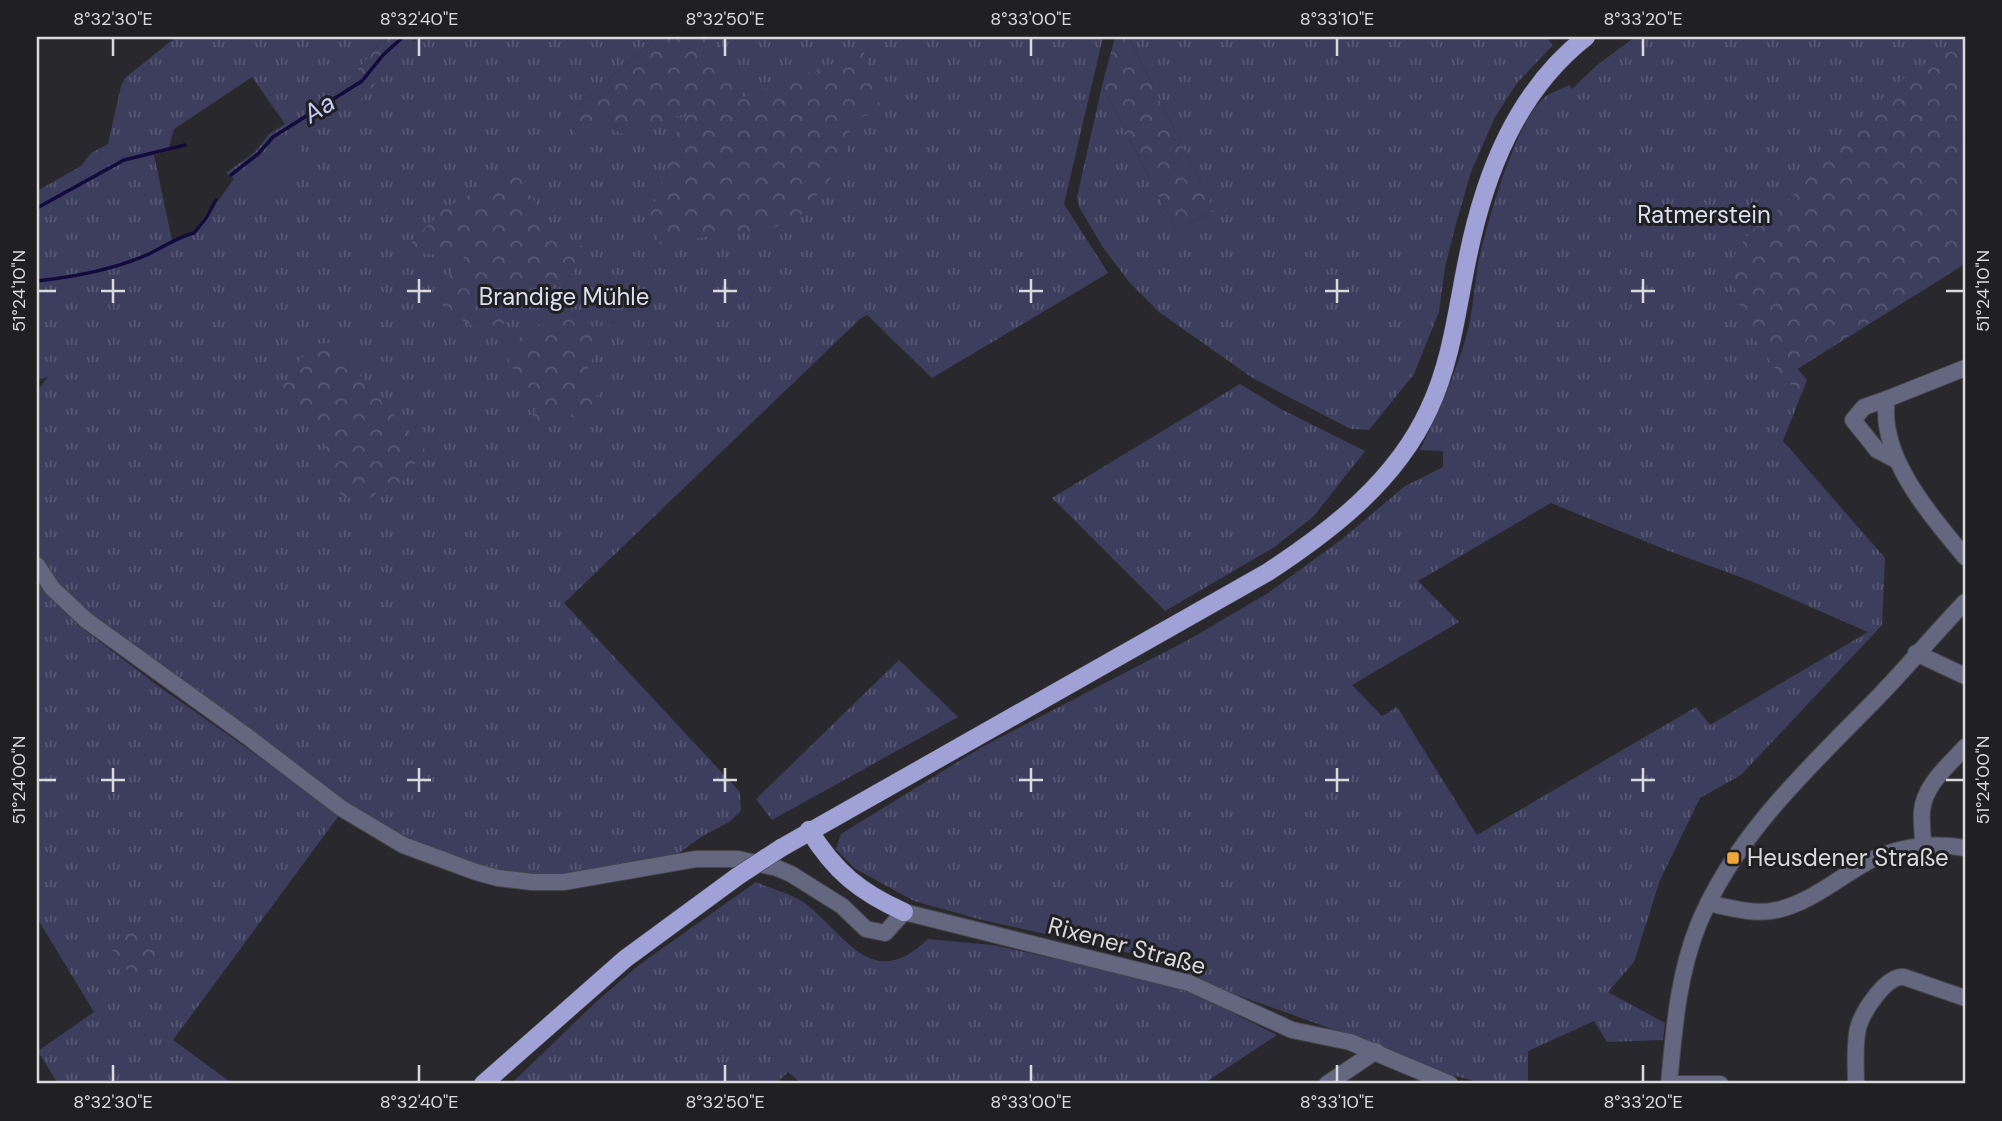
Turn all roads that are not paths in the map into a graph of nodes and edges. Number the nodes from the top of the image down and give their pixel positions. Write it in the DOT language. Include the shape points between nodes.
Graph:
graph roads {
  1 [pos="1586,37"];
  2 [pos="1965,368"];
  3 [pos="1887,399"];
  4 [pos="1896,460"];
  5 [pos="1965,557"];
  6 [pos="37,565"];
  7 [pos="1965,601"];
  8 [pos="1916,653"];
  9 [pos="1965,676"];
  10 [pos="1965,747"];
  11 [pos="809,831"];
  12 [pos="1923,845"];
  13 [pos="1965,848"];
  14 [pos="1708,903"];
  15 [pos="904,912"];
  16 [pos="1965,998"];
  17 [pos="1376,1051"];
  18 [pos="483,1084"];
  19 [pos="1327,1084"];
  20 [pos="1450,1084"];
  21 [pos="1669,1084"];
  22 [pos="1679,1084"];
  23 [pos="1715,1084"];
  24 [pos="1720,1084"];
  25 [pos="1856,1084"];
  1 -- 11 [label="main road" via="1530,96 1499,150 1481,202 1445,371 1428,412 1390,471 1327,532 1268,572"];
  2 -- 3 [label="street"];
  3 -- 4 [label="street"];
  3 -- 4 [label="street" via="1864,407 1853,420 1877,450"];
  4 -- 5 [label="street"];
  6 -- 15 [label="street" via="52,588 86,620 341,808 427,855 498,878 532,882 564,882 696,859 738,859 777,868 807,883 871,932 885,933"];
  7 -- 8 [label="street"];
  8 -- 9 [label="street"];
  8 -- 14 [label="street" via="1762,820"];
  10 -- 12 [label="street" via="1925,797"];
  11 -- 15 [label="main road" via="830,862 858,888"];
  11 -- 18 [label="main road, bridge" via="625,958"];
  12 -- 13 [label="street"];
  12 -- 14 [label="street" via="1895,850 1860,866 1826,890 1776,910 1751,912"];
  14 -- 21 [label="street" via="1682,979"];
  15 -- 17 [label="street, Rixener Straße" via="1167,976 1292,1030"];
  16 -- 25 [label="street" via="1904,977 1887,982 1858,1029"];
  17 -- 19 [label="street"];
  17 -- 20 [label="street, Rixener Straße"];
  22 -- 23 [label="street"];
  23 -- 24 [label="street"];
}
